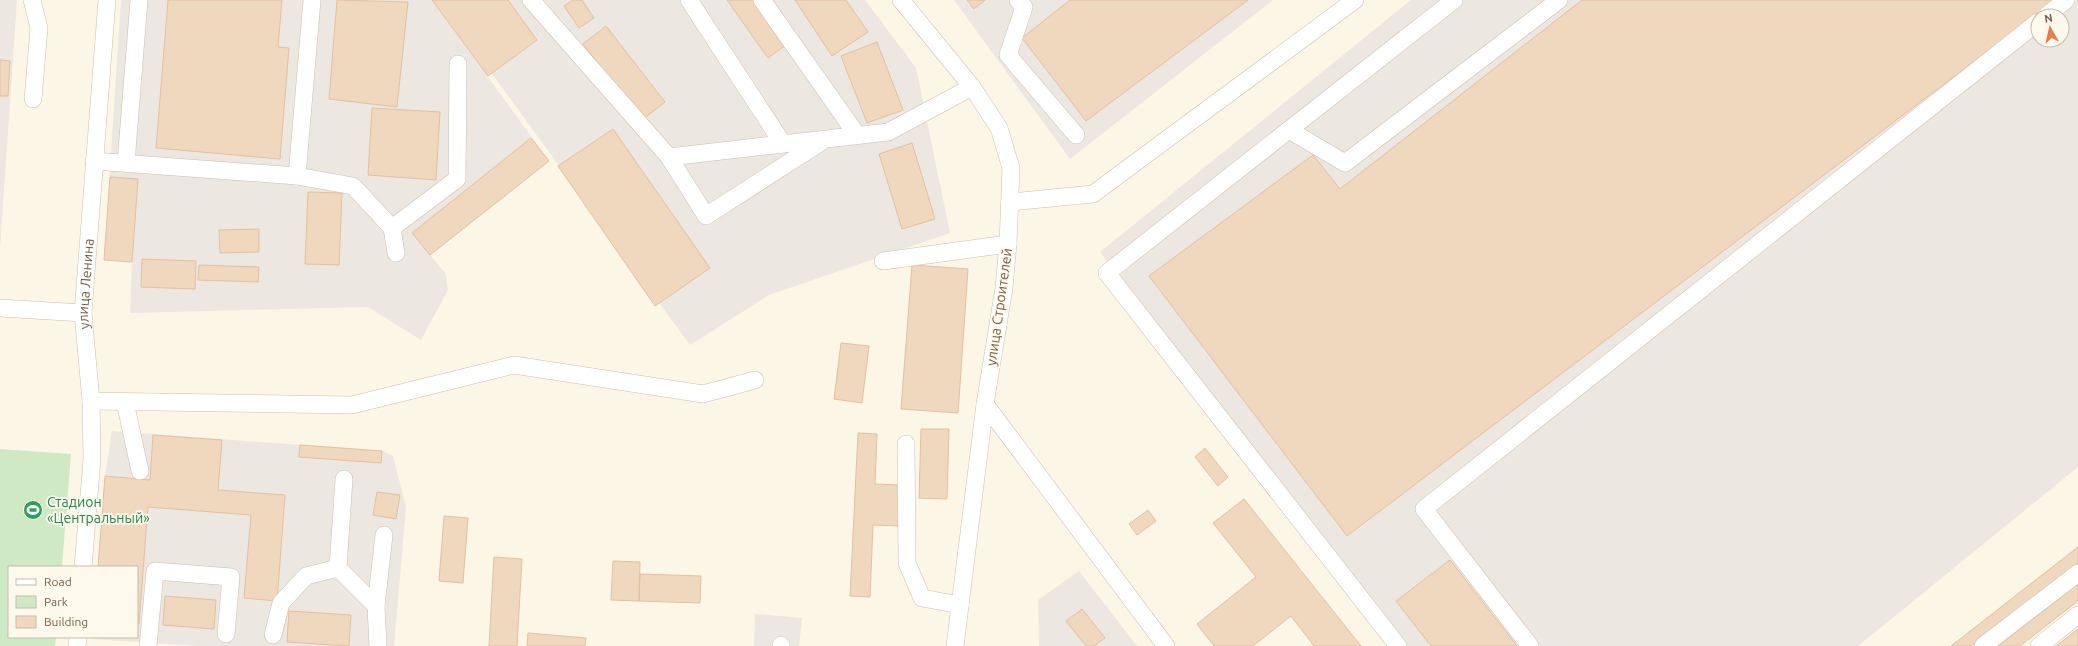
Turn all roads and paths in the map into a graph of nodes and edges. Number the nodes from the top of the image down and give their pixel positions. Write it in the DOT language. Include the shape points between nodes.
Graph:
graph roads {
  1 [pos="32,0"];
  2 [pos="107,0"];
  3 [pos="139,0"];
  4 [pos="312,0"];
  5 [pos="531,0"];
  6 [pos="689,0"];
  7 [pos="762,0"];
  8 [pos="901,0"];
  9 [pos="1355,0"];
  10 [pos="1454,0"];
  11 [pos="1559,0"];
  12 [pos="2066,0"];
  13 [pos="1025,2"];
  14 [pos="2056,8"];
  15 [pos="2030,28"];
  16 [pos="458,64"];
  17 [pos="972,87"];
  18 [pos="33,99"];
  19 [pos="1289,130"];
  20 [pos="857,135"];
  21 [pos="1076,135"];
  22 [pos="824,139"];
  23 [pos="783,144"];
  24 [pos="669,157"];
  25 [pos="94,161"];
  26 [pos="126,163"];
  27 [pos="297,176"];
  28 [pos="1010,202"];
  29 [pos="392,228"];
  30 [pos="1008,244"];
  31 [pos="396,253"];
  32 [pos="883,261"];
  33 [pos="0,308"];
  34 [pos="83,313"];
  35 [pos="755,380"];
  36 [pos="91,401"];
  37 [pos="125,402"];
  38 [pos="985,404"];
  39 [pos="906,444"];
  40 [pos="140,471"];
  41 [pos="344,479"];
  42 [pos="384,535"];
  43 [pos="83,566"];
  44 [pos="338,568"];
  45 [pos="2078,573"];
  46 [pos="960,605"];
  47 [pos="376,606"];
  48 [pos="2078,615"];
  49 [pos="226,634"];
  50 [pos="274,635"];
  51 [pos="148,646"];
  52 [pos="378,646"];
  53 [pos="954,646"];
  54 [pos="1166,646"];
  55 [pos="1398,646"];
  56 [pos="1530,646"];
  57 [pos="1983,646"];
  58 [pos="2039,646"];
  1 -- 18 [label="street" via="39,28"];
  2 -- 25 [label="street, улица Ленина"];
  3 -- 26 [label="street"];
  4 -- 27 [label="street"];
  5 -- 24 [label="street"];
  6 -- 23 [label="street"];
  7 -- 20 [label="street"];
  8 -- 17 [label="street, улица Строителей"];
  9 -- 28 [label="street" via="1093,194"];
  10 -- 19 [label="street"];
  11 -- 19 [label="street" via="1345,163"];
  12 -- 14 [label="street"];
  13 -- 21 [label="street" via="1008,55"];
  15 -- 56 [label="street" via="1424,509"];
  16 -- 29 [label="street" via="457,178"];
  17 -- 20 [label="street" via="888,132"];
  17 -- 28 [label="street, улица Строителей" via="999,128 1011,168"];
  19 -- 55 [label="street" via="1107,273"];
  20 -- 22 [label="street"];
  22 -- 23 [label="street"];
  22 -- 24 [label="street" via="706,216"];
  23 -- 24 [label="street"];
  25 -- 26 [label="street"];
  25 -- 34 [label="street, улица Ленина"];
  26 -- 27 [label="street"];
  27 -- 29 [label="street" via="353,186"];
  28 -- 30 [label="street, улица Строителей"];
  29 -- 31 [label="street"];
  30 -- 32 [label="street"];
  30 -- 38 [label="street, улица Строителей" via="1004,288"];
  33 -- 34 [label="street"];
  34 -- 36 [label="street, улица Ленина"];
  35 -- 37 [label="street" via="703,394 514,365 352,405"];
  36 -- 37 [label="street"];
  36 -- 43 [label="street, улица Ленина" via="92,459"];
  37 -- 40 [label="street"];
  38 -- 46 [label="street, улица Строителей"];
  38 -- 54 [label="street"];
  39 -- 46 [label="street" via="907,563 922,598"];
  41 -- 44 [label="street"];
  42 -- 47 [label="street"];
  44 -- 47 [label="street"];
  44 -- 50 [label="street" via="306,576 281,603"];
  45 -- 57 [label="street"];
  46 -- 53 [label="street, улица Строителей"];
  47 -- 52 [label="street"];
  48 -- 58 [label="street"];
  49 -- 51 [label="street" via="231,577 155,571"];
}
